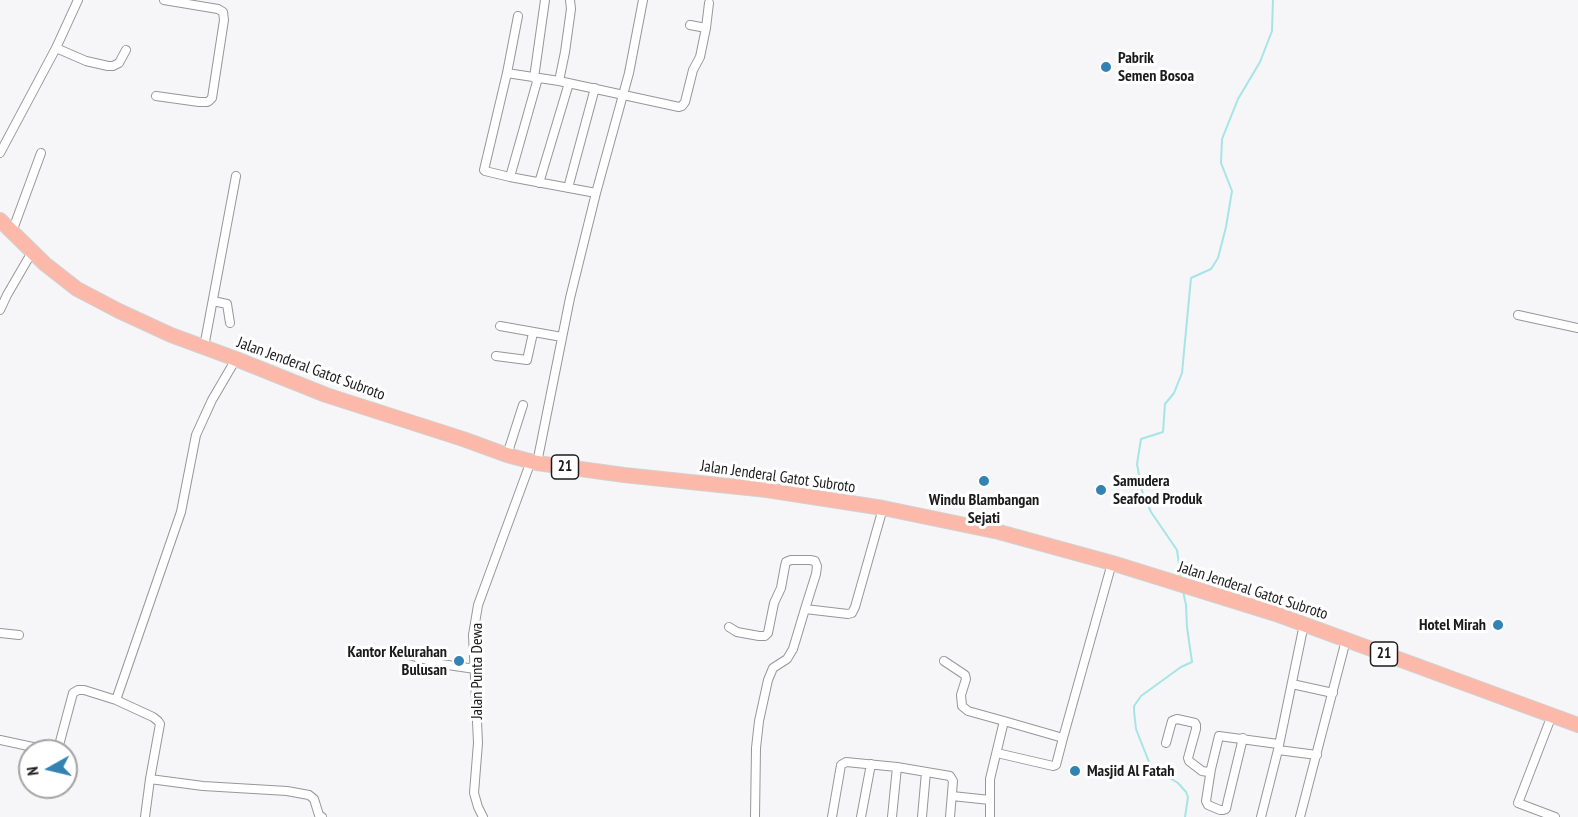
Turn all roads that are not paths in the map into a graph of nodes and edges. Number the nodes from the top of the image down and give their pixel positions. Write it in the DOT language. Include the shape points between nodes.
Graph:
graph roads {
  1 [pos="78,0"];
  2 [pos="164,0"];
  3 [pos="545,0"];
  4 [pos="570,0"];
  5 [pos="643,0"];
  6 [pos="709,3"];
  7 [pos="518,16"];
  8 [pos="690,25"];
  9 [pos="706,28"];
  10 [pos="56,48"];
  11 [pos="126,50"];
  12 [pos="507,73"];
  13 [pos="536,78"];
  14 [pos="559,81"];
  15 [pos="569,83"];
  16 [pos="595,88"];
  17 [pos="623,94"];
  18 [pos="156,96"];
  19 [pos="0,153"];
  20 [pos="41,153"];
  21 [pos="236,176"];
  22 [pos="510,177"];
  23 [pos="539,183"];
  24 [pos="568,188"];
  25 [pos="596,193"];
  26 [pos="0,220"];
  27 [pos="12,232"];
  28 [pos="32,252"];
  29 [pos="213,301"];
  30 [pos="0,310"];
  31 [pos="1518,315"];
  32 [pos="230,322"];
  33 [pos="500,326"];
  34 [pos="1578,328"];
  35 [pos="533,333"];
  36 [pos="562,337"];
  37 [pos="204,347"];
  38 [pos="496,356"];
  39 [pos="236,359"];
  40 [pos="523,405"];
  41 [pos="507,455"];
  42 [pos="534,462"];
  43 [pos="883,508"];
  44 [pos="1112,563"];
  45 [pos="805,609"];
  46 [pos="1304,624"];
  47 [pos="729,627"];
  48 [pos="0,633"];
  49 [pos="19,635"];
  50 [pos="1346,640"];
  51 [pos="410,655"];
  52 [pos="944,662"];
  53 [pos="475,669"];
  54 [pos="1292,684"];
  55 [pos="1333,693"];
  56 [pos="116,700"];
  57 [pos="1552,715"];
  58 [pos="1004,721"];
  59 [pos="1578,725"];
  60 [pos="1063,738"];
  61 [pos="1243,738"];
  62 [pos="0,740"];
  63 [pos="1166,743"];
  64 [pos="1278,747"];
  65 [pos="997,753"];
  66 [pos="1317,755"];
  67 [pos="871,764"];
  68 [pos="897,767"];
  69 [pos="1211,769"];
  70 [pos="926,772"];
  71 [pos="150,779"];
  72 [pos="952,796"];
  73 [pos="990,800"];
  74 [pos="145,817"];
  75 [pos="322,817"];
  76 [pos="483,817"];
  77 [pos="755,817"];
  78 [pos="832,817"];
  79 [pos="861,817"];
  80 [pos="892,817"];
  81 [pos="922,817"];
  82 [pos="950,817"];
  83 [pos="990,817"];
  84 [pos="1261,817"];
  85 [pos="1300,817"];
  86 [pos="1555,817"];
  1 -- 10 [label="street"];
  2 -- 18 [label="street" via="218,9 224,20 212,98 199,102"];
  3 -- 13 [label="street"];
  4 -- 14 [label="street"];
  5 -- 17 [label="street, Jalan Punta Dewa"];
  6 -- 9 [label="street"];
  7 -- 12 [label="street"];
  8 -- 9 [label="street"];
  9 -- 17 [label="street" via="699,61 682,106"];
  10 -- 11 [label="street" via="108,66 119,63"];
  10 -- 19 [label="street"];
  12 -- 13 [label="street"];
  12 -- 22 [label="street" via="484,167 485,171"];
  13 -- 14 [label="street"];
  13 -- 22 [label="street"];
  14 -- 15 [label="street"];
  15 -- 16 [label="street"];
  15 -- 23 [label="street"];
  16 -- 17 [label="street"];
  16 -- 24 [label="street"];
  17 -- 25 [label="street, Jalan Punta Dewa"];
  20 -- 27 [label="street"];
  21 -- 29 [label="street"];
  22 -- 23 [label="street"];
  23 -- 24 [label="street"];
  24 -- 25 [label="street"];
  25 -- 36 [label="street, Jalan Punta Dewa"];
  26 -- 27 [label="highway, Jalan Jenderal Gatot Subroto / 21"];
  27 -- 28 [label="highway, Jalan Jenderal Gatot Subroto / 21"];
  28 -- 30 [label="street"];
  28 -- 37 [label="highway, Jalan Jenderal Gatot Subroto / 21" via="98,301"];
  29 -- 32 [label="street" via="227,304"];
  29 -- 37 [label="street"];
  31 -- 34 [label="street"];
  33 -- 35 [label="street"];
  35 -- 36 [label="street"];
  35 -- 38 [label="street" via="527,360"];
  36 -- 42 [label="street, Jalan Punta Dewa"];
  37 -- 39 [label="highway, Jalan Jenderal Gatot Subroto / 21"];
  39 -- 41 [label="highway, Jalan Jenderal Gatot Subroto / 21" via="326,395"];
  39 -- 56 [label="street" via="196,435 181,512"];
  40 -- 41 [label="street"];
  41 -- 42 [label="highway, Jalan Jenderal Gatot Subroto / 21"];
  42 -- 43 [label="highway, Jalan Jenderal Gatot Subroto / 21"];
  42 -- 53 [label="street, Jalan Punta Dewa" via="478,604 473,635"];
  43 -- 44 [label="highway, Jalan Jenderal Gatot Subroto / 21" via="999,532"];
  43 -- 45 [label="street" via="852,613"];
  44 -- 46 [label="highway, Jalan Jenderal Gatot Subroto / 21"];
  44 -- 60 [label="street"];
  45 -- 47 [label="street" via="817,566 815,561 791,560 786,562 768,633 759,636"];
  45 -- 77 [label="street" via="793,649 773,668 768,680 756,748"];
  46 -- 50 [label="highway, Jalan Jenderal Gatot Subroto / 21"];
  46 -- 54 [label="street"];
  48 -- 49 [label="street"];
  50 -- 55 [label="street"];
  50 -- 57 [label="highway, Jalan Jenderal Gatot Subroto / 21"];
  51 -- 53 [label="street"];
  52 -- 58 [label="street" via="965,675 962,706"];
  53 -- 76 [label="street, Jalan Punta Dewa" via="478,744 474,793"];
  54 -- 55 [label="street"];
  54 -- 64 [label="street"];
  55 -- 66 [label="street"];
  56 -- 62 [label="street" via="84,690 72,693 60,747 55,750"];
  56 -- 71 [label="street" via="160,724"];
  57 -- 59 [label="highway, Jalan Jenderal Gatot Subroto / 21"];
  57 -- 86 [label="street" via="1518,803"];
  58 -- 60 [label="street"];
  58 -- 65 [label="street"];
  60 -- 65 [label="street" via="1057,764 1053,766"];
  61 -- 64 [label="street"];
  61 -- 69 [label="street" via="1220,736"];
  61 -- 69 [label="street" via="1226,809 1220,810 1206,801"];
  63 -- 69 [label="street" via="1172,721 1195,723 1189,761 1202,771"];
  64 -- 66 [label="street"];
  64 -- 84 [label="street"];
  65 -- 73 [label="street" via="990,779"];
  66 -- 85 [label="street"];
  67 -- 68 [label="street"];
  67 -- 78 [label="street" via="840,765"];
  67 -- 79 [label="street"];
  68 -- 70 [label="street"];
  68 -- 80 [label="street"];
  70 -- 72 [label="street" via="950,776"];
  70 -- 81 [label="street"];
  71 -- 74 [label="street"];
  71 -- 75 [label="street" via="309,795"];
  72 -- 73 [label="street"];
  72 -- 82 [label="street"];
  73 -- 83 [label="street"];
}
